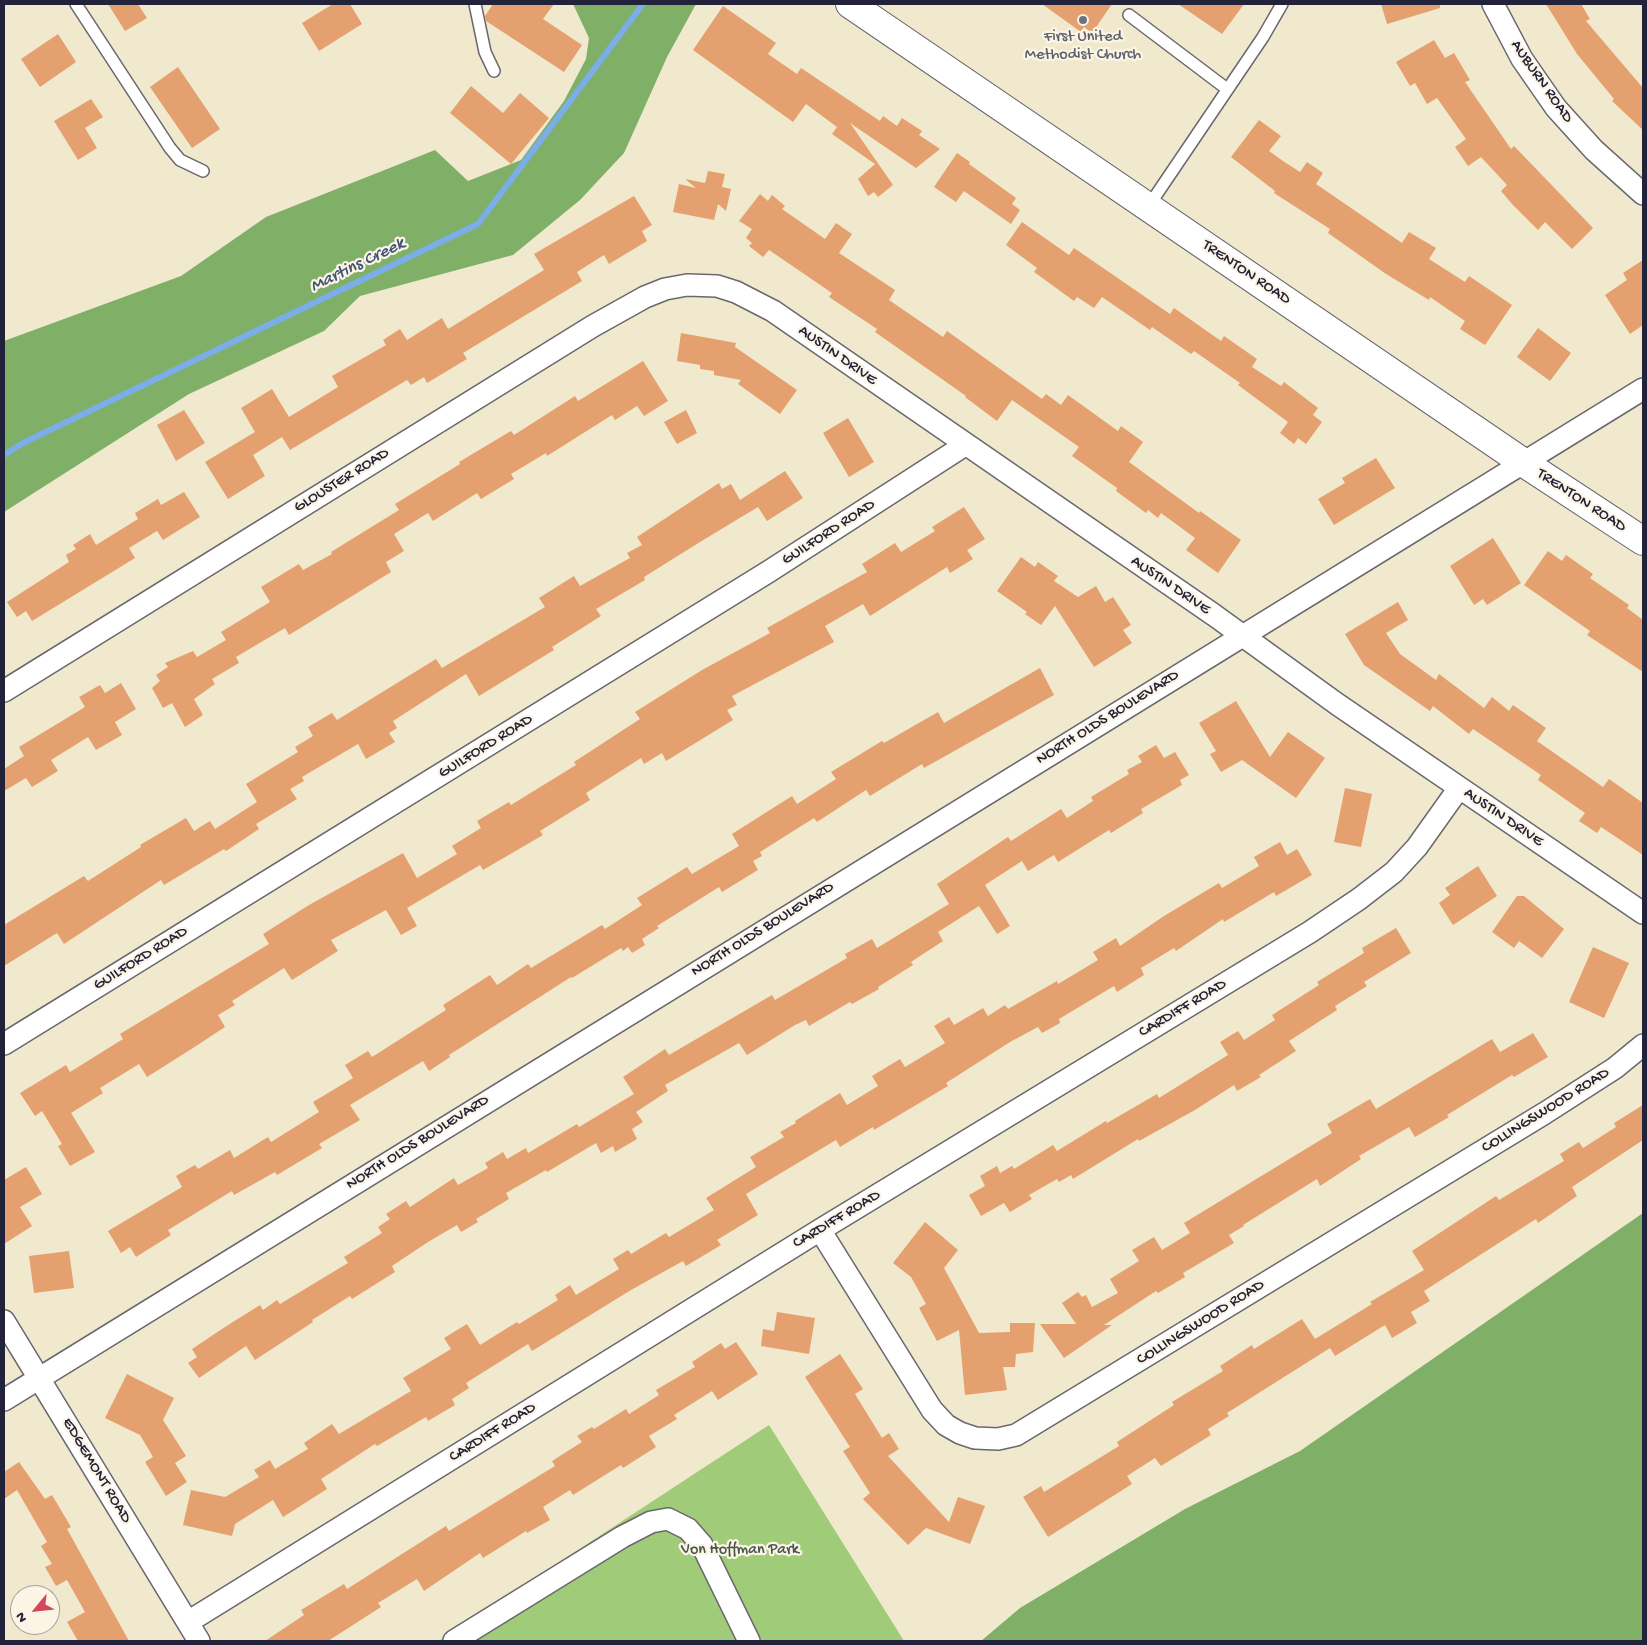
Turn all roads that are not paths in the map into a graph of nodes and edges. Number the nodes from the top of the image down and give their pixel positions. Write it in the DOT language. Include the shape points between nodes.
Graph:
graph roads {
  1 [pos="76,4"];
  2 [pos="475,4"];
  3 [pos="850,4"];
  4 [pos="1282,4"];
  5 [pos="1493,4"];
  6 [pos="1129,15"];
  7 [pos="494,71"];
  8 [pos="1227,89"];
  9 [pos="203,171"];
  10 [pos="1643,194"];
  11 [pos="1148,206"];
  12 [pos="687,285"];
  13 [pos="1643,389"];
  14 [pos="965,445"];
  15 [pos="1524,463"];
  16 [pos="1643,541"];
  17 [pos="1241,636"];
  18 [pos="4,691"];
  19 [pos="1459,788"];
  20 [pos="1643,913"];
  21 [pos="4,1044"];
  22 [pos="1643,1045"];
  23 [pos="820,1230"];
  24 [pos="4,1321"];
  25 [pos="39,1378"];
  26 [pos="4,1400"];
  27 [pos="188,1622"];
  28 [pos="199,1641"];
  29 [pos="454,1641"];
  30 [pos="748,1641"];
  1 -- 9 [label="lane" via="170,148 180,160"];
  2 -- 7 [label="lane" via="485,52"];
  3 -- 11 [label="main road, TRENTON ROAD"];
  4 -- 8 [label="lane"];
  5 -- 10 [label="street, AUBURN ROAD" via="1522,59 1556,108 1594,150"];
  6 -- 8 [label="lane"];
  8 -- 11 [label="lane"];
  11 -- 15 [label="main road, TRENTON ROAD"];
  12 -- 14 [label="street, AUSTIN DRIVE" via="717,286 773,311"];
  12 -- 18 [label="street, GLOUSTER ROAD" via="645,297 593,326"];
  13 -- 15 [label="street, NORTH OLDS BOULEVARD"];
  14 -- 17 [label="street, AUSTIN DRIVE"];
  14 -- 21 [label="street, GUILFORD ROAD" via="768,572"];
  15 -- 16 [label="main road, TRENTON ROAD"];
  15 -- 17 [label="street, NORTH OLDS BOULEVARD"];
  17 -- 19 [label="street, AUSTIN DRIVE"];
  17 -- 25 [label="street, NORTH OLDS BOULEVARD"];
  19 -- 20 [label="street, AUSTIN DRIVE"];
  19 -- 23 [label="street, CARDIFF ROAD" via="1417,847 1394,872 1359,899"];
  22 -- 23 [label="street, COLLINGSWOOD ROAD" via="1615,1068 1546,1113 1016,1435 998,1439 974,1438 946,1425 932,1410"];
  23 -- 27 [label="street, CARDIFF ROAD"];
  24 -- 25 [label="street, EDGEMONT ROAD"];
  25 -- 26 [label="street, NORTH OLDS BOULEVARD"];
  25 -- 27 [label="street, EDGEMONT ROAD"];
  27 -- 28 [label="street, EDGEMONT ROAD"];
  29 -- 30 [label="street" via="622,1537 651,1522 668,1520 688,1529 702,1545"];
}
